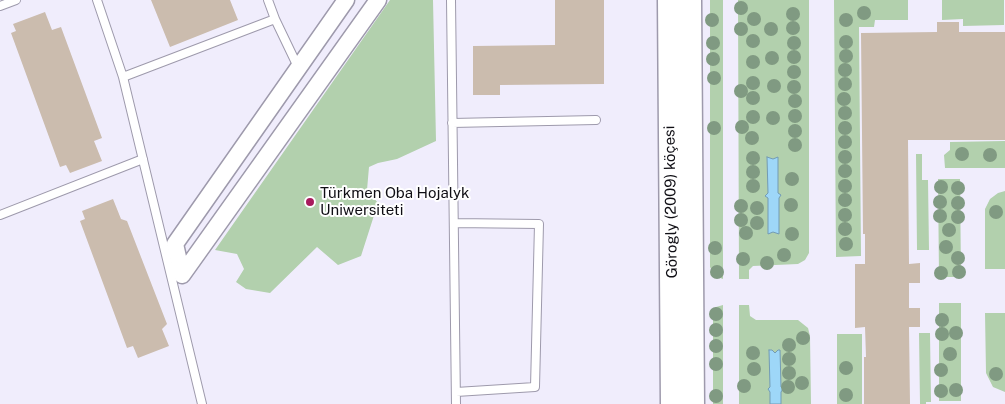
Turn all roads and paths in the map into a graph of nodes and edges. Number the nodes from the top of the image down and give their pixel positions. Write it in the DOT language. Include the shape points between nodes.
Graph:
graph roads {
  1 [pos="16,0"];
  2 [pos="97,0"];
  3 [pos="268,0"];
  4 [pos="346,0"];
  5 [pos="378,0"];
  6 [pos="451,0"];
  7 [pos="668,0"];
  8 [pos="690,0"];
  9 [pos="0,6"];
  10 [pos="275,19"];
  11 [pos="298,68"];
  12 [pos="123,77"];
  13 [pos="596,120"];
  14 [pos="452,122"];
  15 [pos="143,159"];
  16 [pos="0,215"];
  17 [pos="454,223"];
  18 [pos="456,392"];
  19 [pos="202,404"];
  20 [pos="456,404"];
  21 [pos="672,404"];
  22 [pos="693,404"];
  1 -- 9 [label="lane"];
  2 -- 12 [label="lane"];
  3 -- 10 [label="lane"];
  4 -- 11 [label="street"];
  5 -- 11 [label="street" via="182,275 175,244"];
  6 -- 14 [label="lane"];
  7 -- 21 [label="main road, Görogly (2009) köçesi"];
  8 -- 22 [label="main road, Görogly (2009) köçesi"];
  10 -- 11 [label="lane"];
  10 -- 12 [label="lane"];
  12 -- 15 [label="lane"];
  13 -- 14 [label="lane"];
  14 -- 17 [label="lane"];
  15 -- 16 [label="lane"];
  15 -- 19 [label="lane"];
  17 -- 18 [label="lane"];
  17 -- 18 [label="lane" via="539,224 535,387"];
  18 -- 20 [label="lane"];
}
